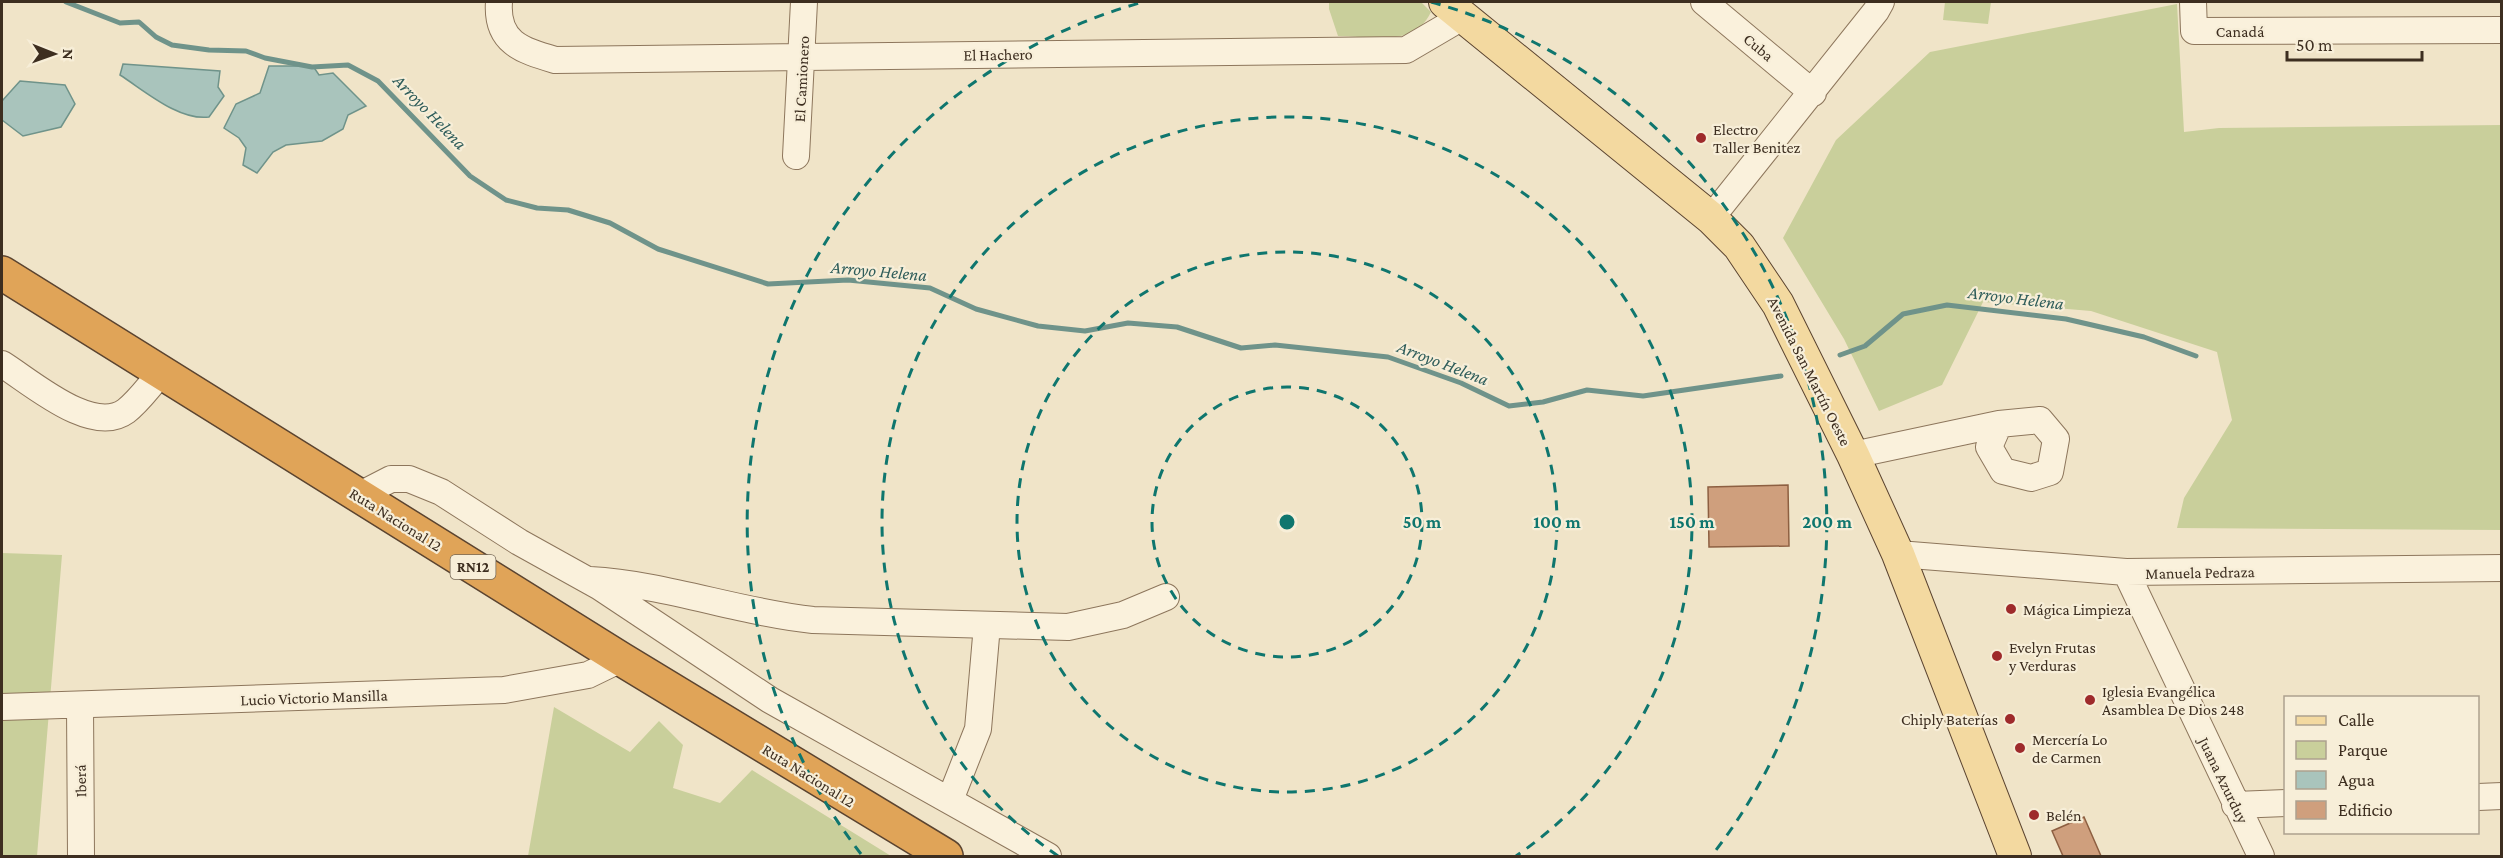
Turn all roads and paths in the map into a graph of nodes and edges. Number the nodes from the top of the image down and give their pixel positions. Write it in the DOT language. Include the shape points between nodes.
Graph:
graph roads {
  1 [pos="500,2"];
  2 [pos="804,2"];
  3 [pos="1704,2"];
  4 [pos="1881,2"];
  5 [pos="2193,2"];
  6 [pos="1454,9"];
  7 [pos="2502,30"];
  8 [pos="802,56"];
  9 [pos="1813,93"];
  10 [pos="796,156"];
  11 [pos="1711,218"];
  12 [pos="2,273"];
  13 [pos="2,364"];
  14 [pos="161,373"];
  15 [pos="1999,424"];
  16 [pos="1853,455"];
  17 [pos="358,495"];
  18 [pos="1898,554"];
  19 [pos="2502,568"];
  20 [pos="2126,572"];
  21 [pos="586,579"];
  22 [pos="1166,597"];
  23 [pos="987,625"];
  24 [pos="621,659"];
  25 [pos="2,706"];
  26 [pos="80,706"];
  27 [pos="2502,796"];
  28 [pos="2479,797"];
  29 [pos="950,800"];
  30 [pos="2284,803"];
  31 [pos="2235,805"];
  32 [pos="81,856"];
  33 [pos="946,856"];
  34 [pos="1047,856"];
  35 [pos="2015,856"];
  36 [pos="2261,856"];
  1 -- 8 [label="street, El Hachero" via="498,19 510,41 525,51 555,60"];
  2 -- 8 [label="street, El Camionero"];
  3 -- 9 [label="street, Cuba"];
  4 -- 9 [label="street"];
  5 -- 7 [label="street, Canadá" via="2194,31"];
  6 -- 8 [label="street, El Hachero" via="1406,50"];
  6 -- 11 [label="main road, Avenida San Martín Oeste"];
  8 -- 10 [label="street, El Camionero"];
  9 -- 11 [label="street"];
  11 -- 16 [label="main road, Avenida San Martín Oeste" via="1739,246 1778,304"];
  12 -- 14 [label="highway, Ruta Nacional 12 / RN12"];
  13 -- 14 [label="street" via="84,416 104,419 125,411"];
  14 -- 17 [label="highway, Ruta Nacional 12 / RN12"];
  15 -- 16 [label="street"];
  16 -- 18 [label="main road, Avenida San Martín Oeste"];
  17 -- 21 [label="street" via="391,479 409,479 441,492"];
  17 -- 24 [label="highway, Ruta Nacional 12 / RN12"];
  18 -- 20 [label="street, Manuela Pedraza"];
  18 -- 35 [label="main road, Avenida San Martín Oeste"];
  19 -- 20 [label="street, Manuela Pedraza"];
  20 -- 31 [label="street, Juana Azurduy"];
  21 -- 23 [label="street" via="621,581 776,616"];
  21 -- 29 [label="street" via="770,700"];
  22 -- 23 [label="street" via="1123,615 1068,627"];
  23 -- 29 [label="street" via="978,729"];
  24 -- 26 [label="street, Lucio Victorio Mansilla" via="588,675 504,690"];
  24 -- 33 [label="highway, Ruta Nacional 12 / RN12"];
  25 -- 26 [label="street, Lucio Victorio Mansilla"];
  26 -- 32 [label="street, Iberá"];
  27 -- 28 [label="street"];
  29 -- 34 [label="street"];
  30 -- 31 [label="street"];
  31 -- 36 [label="street, Juana Azurduy"];
}
